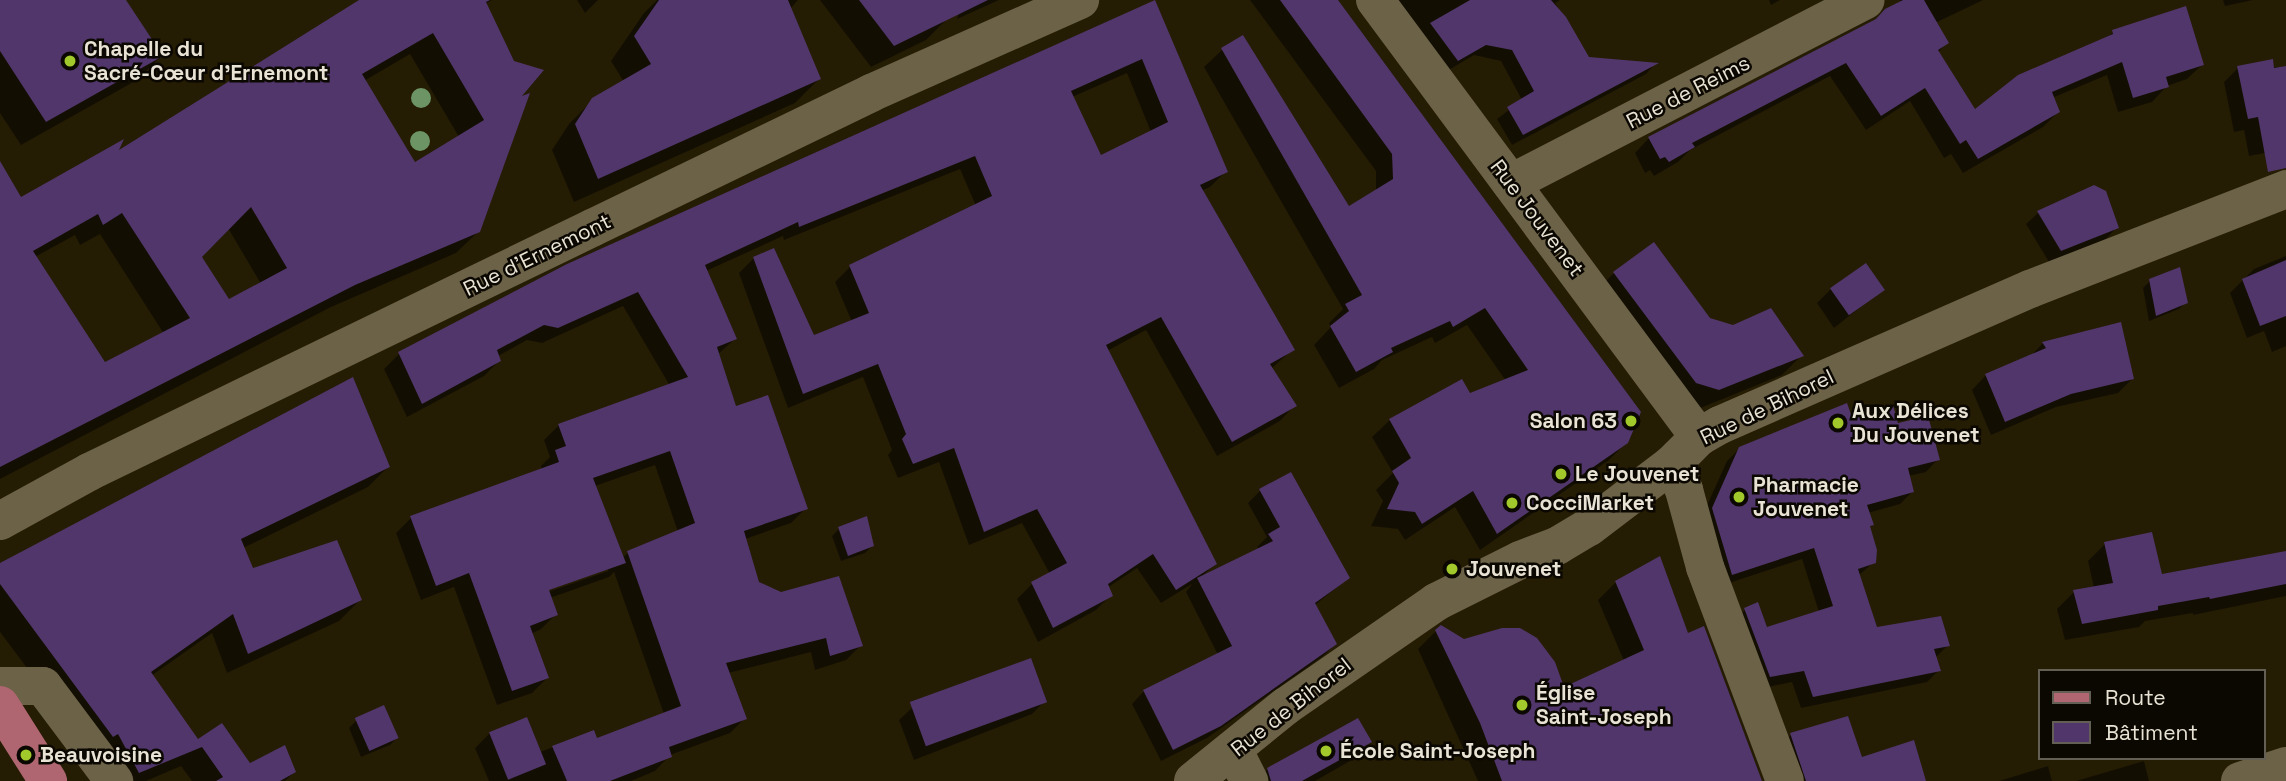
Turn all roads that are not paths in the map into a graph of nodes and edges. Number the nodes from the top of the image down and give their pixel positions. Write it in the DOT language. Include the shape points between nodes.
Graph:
graph roads {
  1 [pos="1080,0"];
  2 [pos="1375,0"];
  3 [pos="1866,0"];
  4 [pos="1511,183"];
  5 [pos="2286,189"];
  6 [pos="1699,437"];
  7 [pos="1672,464"];
  8 [pos="0,521"];
  9 [pos="0,685"];
  10 [pos="0,705"];
  11 [pos="1241,766"];
  12 [pos="2286,766"];
  13 [pos="48,781"];
  14 [pos="114,781"];
  15 [pos="1194,781"];
  16 [pos="1784,781"];
  17 [pos="2240,781"];
  1 -- 8 [label="street, Rue d'Ernemont" via="871,93 89,472"];
  2 -- 4 [label="street, Rue Jouvenet"];
  3 -- 4 [label="street, Rue de Reims"];
  4 -- 6 [label="street, Rue Jouvenet"];
  5 -- 6 [label="street, Rue de Bihorel" via="2030,289"];
  6 -- 7 [label="street, Rue de Bihorel"];
  7 -- 11 [label="street, Rue de Bihorel" via="1557,546 1436,602 1286,706"];
  7 -- 16 [label="street"];
  9 -- 14 [label="street" via="43,687"];
  10 -- 13 [label="main road"];
  11 -- 15 [label="street, Rue de Bihorel"];
  12 -- 17 [label="street"];
}
